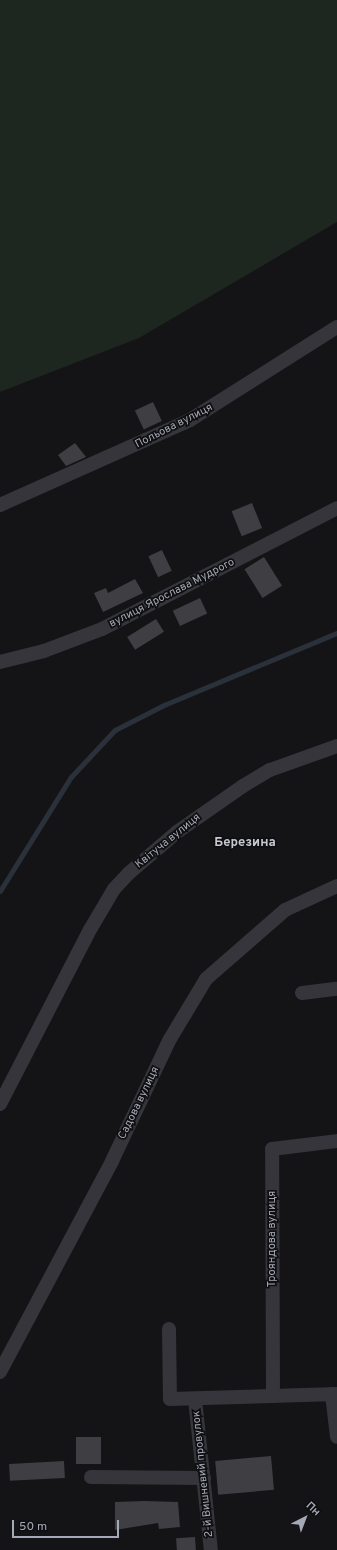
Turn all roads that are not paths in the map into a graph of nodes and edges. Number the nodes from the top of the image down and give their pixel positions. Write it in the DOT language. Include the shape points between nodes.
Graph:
graph roads {
  1 [pos="337,327"];
  2 [pos="0,505"];
  3 [pos="337,508"];
  4 [pos="0,662"];
  5 [pos="337,746"];
  6 [pos="337,886"];
  7 [pos="337,989"];
  8 [pos="302,993"];
  9 [pos="0,1104"];
  10 [pos="337,1141"];
  11 [pos="169,1329"];
  12 [pos="0,1372"];
  13 [pos="335,1394"];
  14 [pos="273,1396"];
  15 [pos="195,1399"];
  16 [pos="337,1437"];
  17 [pos="91,1477"];
  18 [pos="204,1478"];
  19 [pos="211,1550"];
  1 -- 2 [label="street, Польова вулиця" via="190,420"];
  3 -- 4 [label="street, вулиця Ярослава Мудрого" via="102,630 44,651"];
  5 -- 9 [label="street, Квітуча вулиця" via="270,770 243,786 177,832 129,873 91,928"];
  6 -- 12 [label="street, Садова вулиця" via="285,910 206,979 170,1039 101,1182"];
  7 -- 8 [label="street"];
  10 -- 14 [label="street, Трояндова вулиця" via="272,1149"];
  11 -- 15 [label="street" via="170,1399"];
  13 -- 14 [label="street"];
  13 -- 16 [label="street"];
  14 -- 15 [label="street"];
  15 -- 18 [label="street, 2-й Вишневий провулок"];
  17 -- 18 [label="street"];
  18 -- 19 [label="street, 2-й Вишневий провулок"];
}
